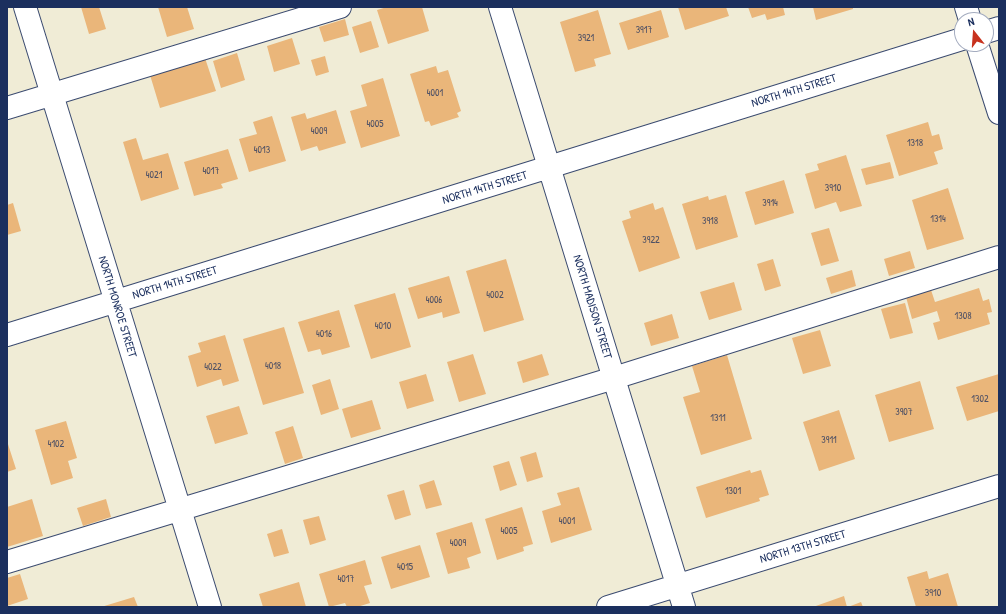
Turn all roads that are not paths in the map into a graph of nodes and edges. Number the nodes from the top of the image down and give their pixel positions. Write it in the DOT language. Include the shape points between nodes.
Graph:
graph roads {
  1 [pos="26,7"];
  2 [pos="340,7"];
  3 [pos="500,7"];
  4 [pos="954,41"];
  5 [pos="980,52"];
  6 [pos="52,94"];
  7 [pos="7,108"];
  8 [pos="999,113"];
  9 [pos="549,168"];
  10 [pos="999,257"];
  11 [pos="115,302"];
  12 [pos="7,335"];
  13 [pos="614,378"];
  14 [pos="999,486"];
  15 [pos="180,510"];
  16 [pos="7,562"];
  17 [pos="677,586"];
  18 [pos="210,607"];
  19 [pos="608,607"];
  20 [pos="684,607"];
  1 -- 6 [label="street, NORTH MONROE STREET"];
  2 -- 6 [label="street"];
  3 -- 9 [label="street, NORTH MADISON STREET"];
  4 -- 9 [label="street, NORTH 14TH STREET"];
  5 -- 8 [label="street"];
  6 -- 7 [label="street"];
  6 -- 11 [label="street, NORTH MONROE STREET"];
  9 -- 11 [label="street, NORTH 14TH STREET"];
  9 -- 13 [label="street, NORTH MADISON STREET"];
  10 -- 13 [label="street"];
  11 -- 12 [label="street, NORTH 14TH STREET"];
  11 -- 15 [label="street, NORTH MONROE STREET"];
  13 -- 15 [label="street"];
  13 -- 17 [label="street, NORTH MADISON STREET"];
  14 -- 17 [label="street, NORTH 13TH STREET"];
  15 -- 16 [label="street"];
  15 -- 18 [label="street, NORTH MONROE STREET"];
  17 -- 19 [label="street, NORTH 13TH STREET"];
  17 -- 20 [label="street, NORTH MADISON STREET"];
}
